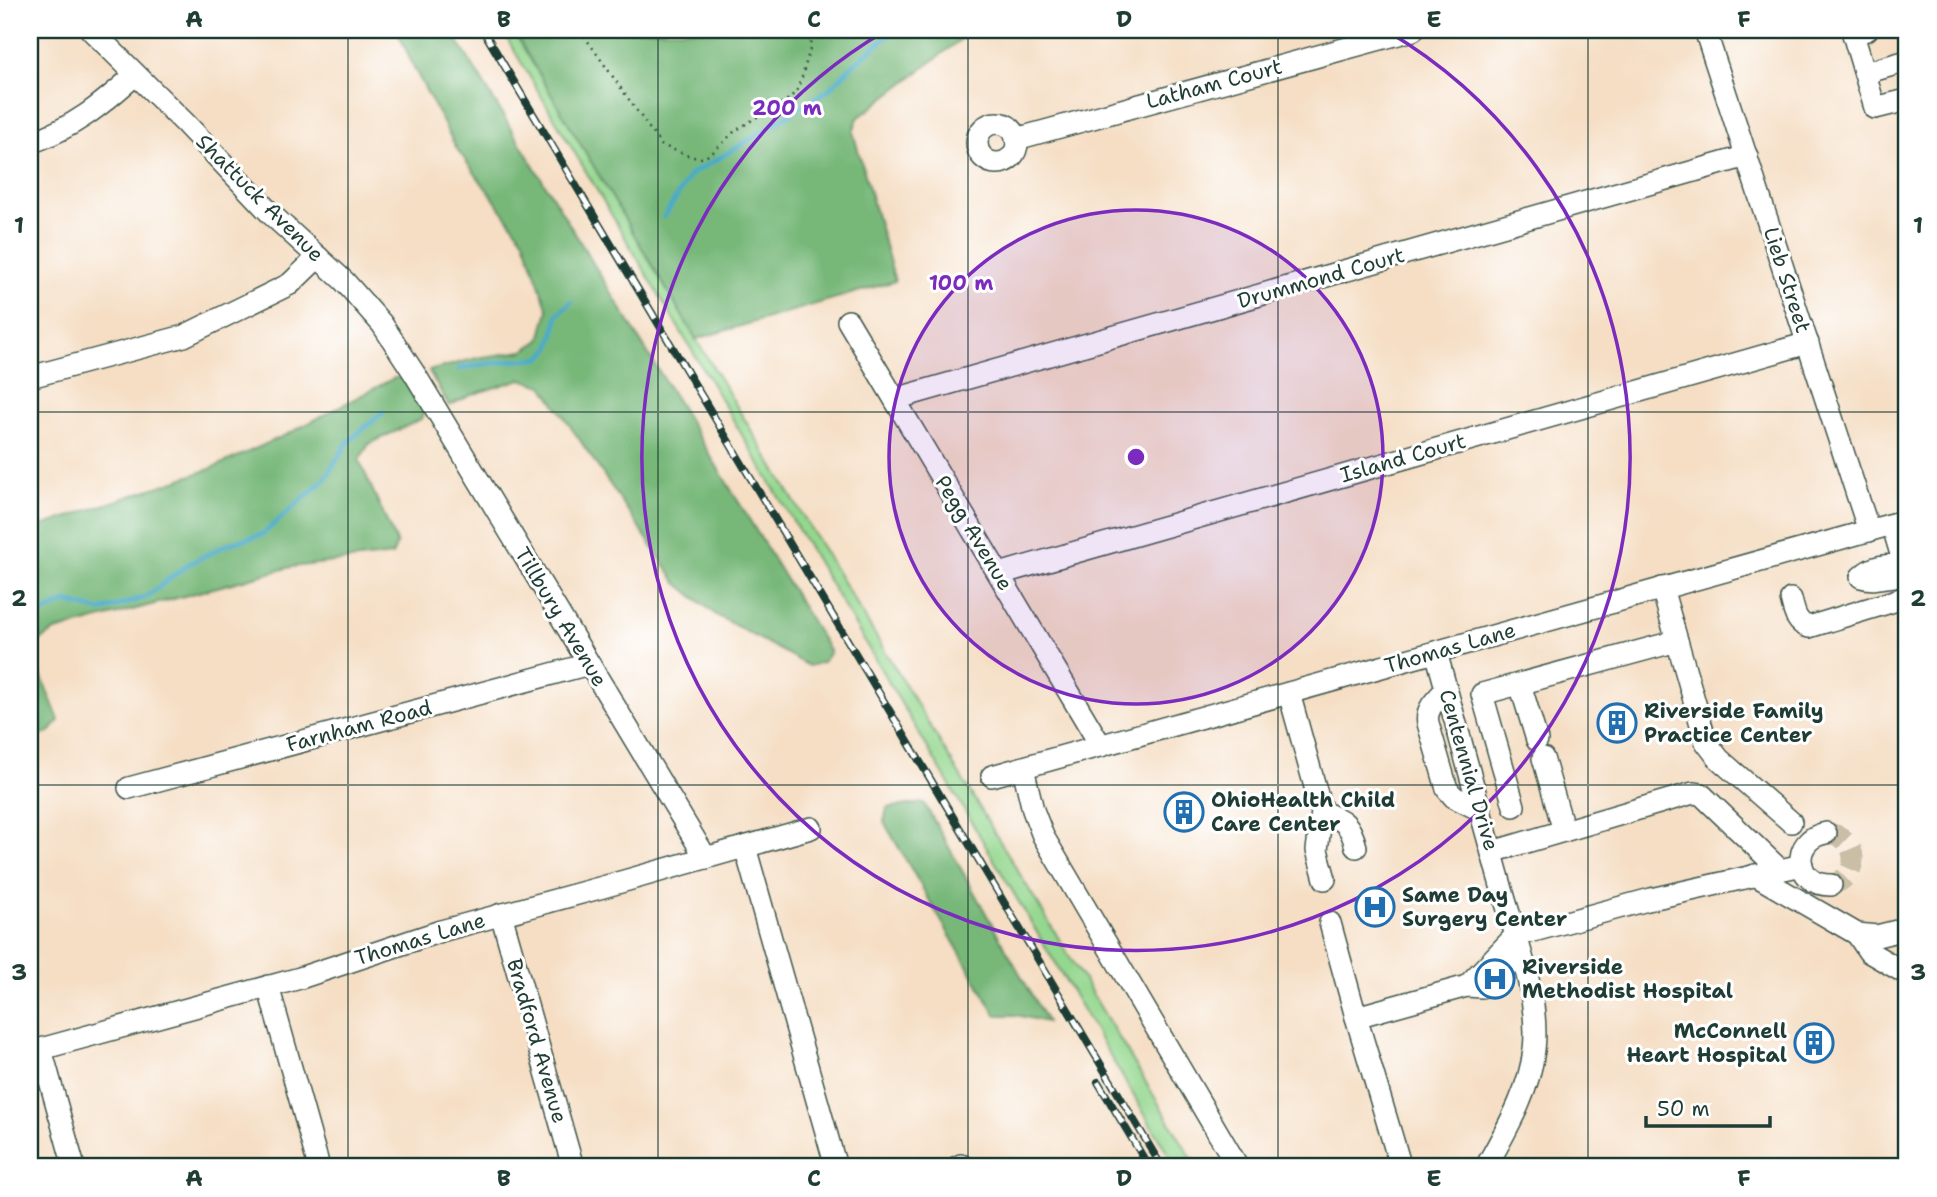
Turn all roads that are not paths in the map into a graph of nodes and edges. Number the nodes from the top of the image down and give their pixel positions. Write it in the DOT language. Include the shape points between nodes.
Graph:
graph roads {
  1 [pos="91,30"];
  2 [pos="1413,30"];
  3 [pos="1706,30"];
  4 [pos="1867,30"];
  5 [pos="1907,61"];
  6 [pos="1865,73"];
  7 [pos="135,75"];
  8 [pos="1907,100"];
  9 [pos="1016,139"];
  10 [pos="30,143"];
  11 [pos="1747,156"];
  12 [pos="318,257"];
  13 [pos="848,321"];
  14 [pos="1808,343"];
  15 [pos="416,376"];
  16 [pos="30,377"];
  17 [pos="895,399"];
  18 [pos="1900,522"];
  19 [pos="1869,530"];
  20 [pos="1907,570"];
  21 [pos="999,574"];
  22 [pos="1662,588"];
  23 [pos="1907,597"];
  24 [pos="1791,599"];
  25 [pos="1677,641"];
  26 [pos="1436,652"];
  27 [pos="589,664"];
  28 [pos="1520,684"];
  29 [pos="1289,693"];
  30 [pos="1101,746"];
  31 [pos="1023,768"];
  32 [pos="992,776"];
  33 [pos="129,788"];
  34 [pos="1514,806"];
  35 [pos="1322,811"];
  36 [pos="1791,822"];
  37 [pos="811,828"];
  38 [pos="1564,831"];
  39 [pos="1826,833"];
  40 [pos="745,847"];
  41 [pos="1356,847"];
  42 [pos="1492,852"];
  43 [pos="706,858"];
  44 [pos="1802,865"];
  45 [pos="1780,870"];
  46 [pos="1755,875"];
  47 [pos="1325,879"];
  48 [pos="1831,885"];
  49 [pos="501,914"];
  50 [pos="1329,923"];
  51 [pos="1857,934"];
  52 [pos="1907,934"];
  53 [pos="1518,945"];
  54 [pos="1907,974"];
  55 [pos="268,986"];
  56 [pos="1356,1017"];
  57 [pos="35,1051"];
  58 [pos="74,1167"];
  59 [pos="319,1167"];
  60 [pos="573,1167"];
  61 [pos="836,1167"];
  62 [pos="1238,1167"];
  63 [pos="1396,1167"];
  64 [pos="1486,1167"];
  1 -- 7 [label="street, Shattuck Avenue"];
  2 -- 9 [label="street, Latham Court"];
  3 -- 11 [label="street, Lieb Street"];
  4 -- 6 [label="street" via="1853,34"];
  5 -- 6 [label="street"];
  6 -- 8 [label="street" via="1875,108"];
  7 -- 10 [label="street" via="80,119"];
  7 -- 12 [label="street, Shattuck Avenue"];
  11 -- 14 [label="street, Lieb Street"];
  11 -- 17 [label="street, Drummond Court"];
  12 -- 15 [label="street, Shattuck Avenue" via="382,324"];
  12 -- 16 [label="street" via="290,284 184,336"];
  13 -- 17 [label="street, Pegg Avenue"];
  14 -- 19 [label="street, Lieb Street"];
  14 -- 21 [label="street, Island Court"];
  15 -- 27 [label="street, Tillbury Avenue"];
  17 -- 21 [label="street, Pegg Avenue"];
  18 -- 19 [label="street, Thomas Lane"];
  18 -- 20 [label="street"];
  19 -- 22 [label="street, Thomas Lane"];
  21 -- 30 [label="street, Pegg Avenue"];
  22 -- 25 [label="street"];
  22 -- 26 [label="street, Thomas Lane"];
  23 -- 24 [label="street" via="1809,626 1798,621"];
  25 -- 28 [label="street"];
  25 -- 36 [label="street" via="1710,748"];
  26 -- 29 [label="street, Thomas Lane"];
  26 -- 42 [label="street, Centennial Drive" via="1446,689 1429,708 1428,723 1447,789 1480,810"];
  27 -- 33 [label="street, Farnham Road"];
  27 -- 43 [label="street, Tillbury Avenue"];
  28 -- 34 [label="street" via="1482,695"];
  28 -- 38 [label="street"];
  29 -- 30 [label="street, Thomas Lane"];
  29 -- 35 [label="street"];
  30 -- 31 [label="street, Thomas Lane"];
  31 -- 32 [label="street, Thomas Lane"];
  31 -- 62 [label="street" via="1043,836"];
  35 -- 41 [label="street" via="1347,823"];
  35 -- 47 [label="street" via="1317,850"];
  37 -- 40 [label="street, Thomas Lane"];
  38 -- 42 [label="street"];
  38 -- 45 [label="street" via="1702,794"];
  39 -- 44 [label="street" via="1807,842 1801,853"];
  40 -- 43 [label="street, Thomas Lane"];
  40 -- 61 [label="street"];
  42 -- 53 [label="street, Centennial Drive"];
  43 -- 49 [label="street, Thomas Lane"];
  44 -- 45 [label="street"];
  44 -- 48 [label="street" via="1814,882"];
  45 -- 46 [label="street"];
  46 -- 51 [label="street"];
  46 -- 53 [label="street" via="1650,899"];
  49 -- 55 [label="street, Thomas Lane"];
  49 -- 60 [label="street, Bradford Avenue"];
  50 -- 56 [label="street"];
  51 -- 52 [label="street"];
  51 -- 54 [label="street" via="1869,952"];
  53 -- 56 [label="street" via="1467,986"];
  53 -- 64 [label="street, Centennial Drive" via="1533,1006 1532,1058 1519,1104"];
  55 -- 57 [label="street, Thomas Lane"];
  55 -- 59 [label="street"];
  56 -- 63 [label="street" via="1399,1161"];
  57 -- 58 [label="street"];
}
